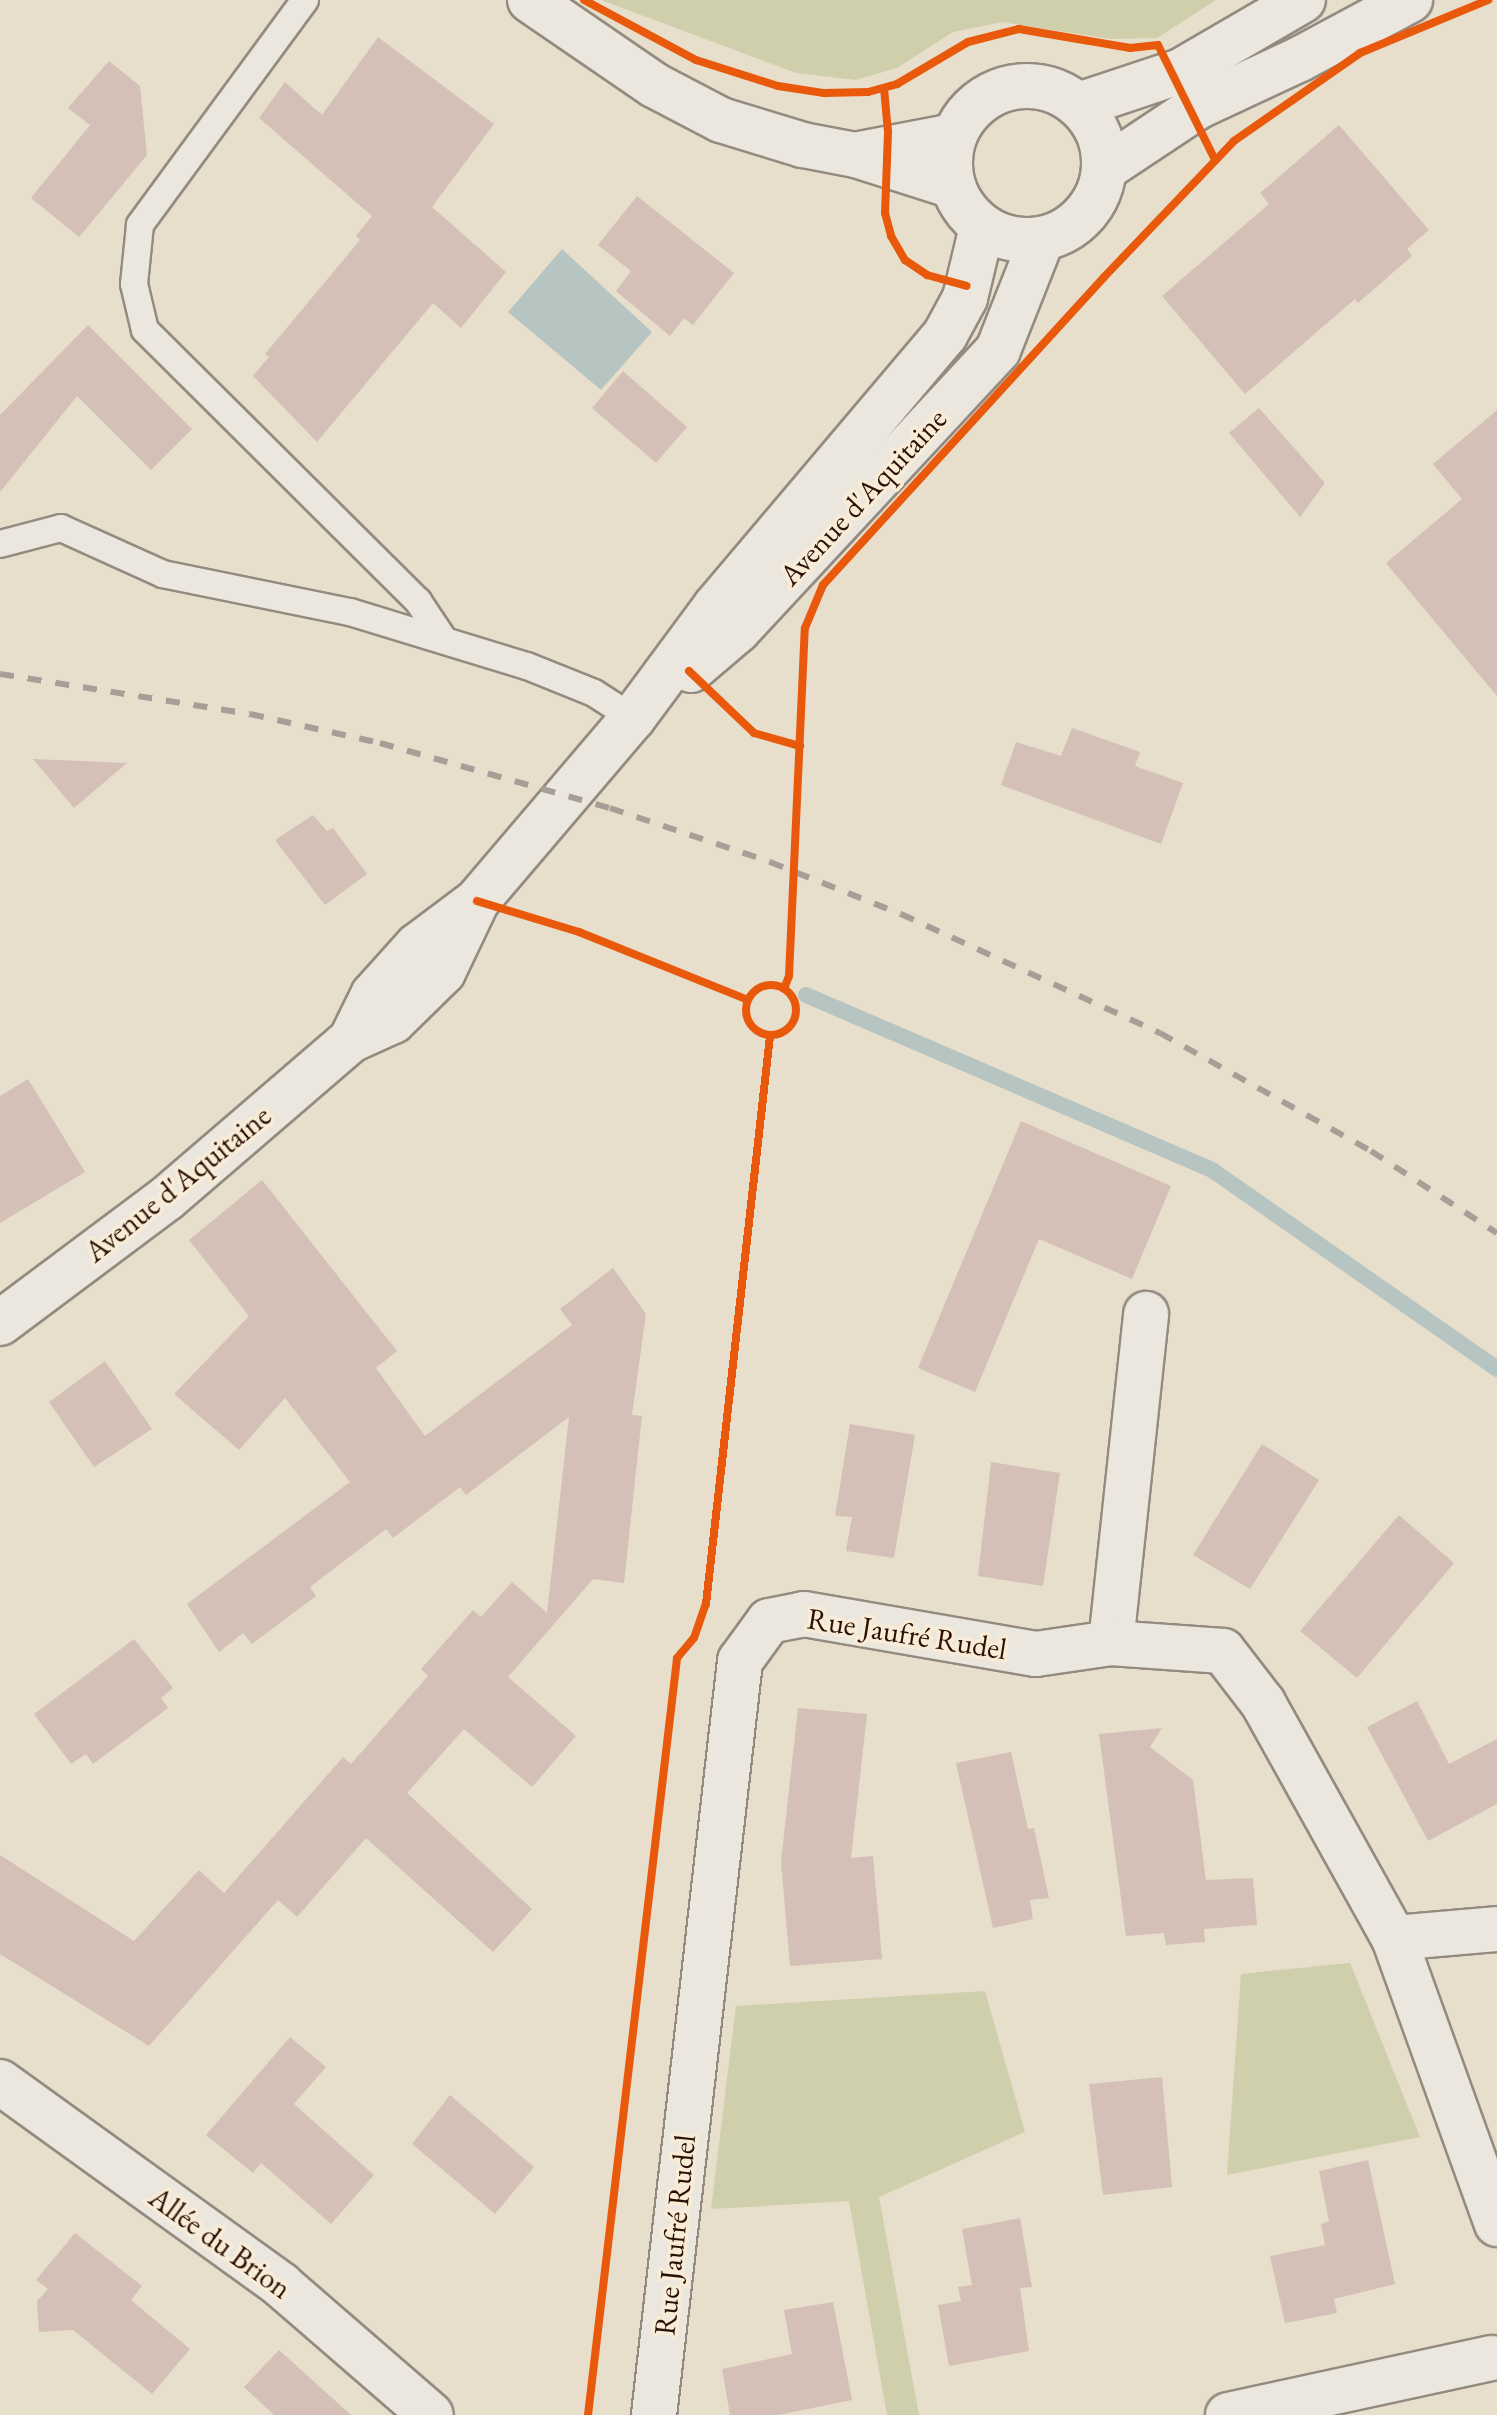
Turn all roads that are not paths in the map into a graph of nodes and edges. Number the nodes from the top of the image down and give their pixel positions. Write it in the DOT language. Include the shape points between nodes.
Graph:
graph roads {
  1 [pos="305,0"];
  2 [pos="530,0"];
  3 [pos="1303,0"];
  4 [pos="1410,0"];
  5 [pos="1079,105"];
  6 [pos="954,136"];
  7 [pos="856,155"];
  8 [pos="1104,169"];
  9 [pos="953,186"];
  10 [pos="982,227"];
  11 [pos="1042,239"];
  12 [pos="0,544"];
  13 [pos="444,640"];
  14 [pos="633,718"];
  15 [pos="1146,1314"];
  16 [pos="0,1323"];
  17 [pos="1111,1643"];
  18 [pos="1497,1929"];
  19 [pos="1394,1938"];
  20 [pos="0,2082"];
  21 [pos="1497,2224"];
  22 [pos="1492,2358"];
  23 [pos="405,2406"];
  24 [pos="654,2415"];
  25 [pos="1228,2415"];
  1 -- 13 [label="lane" via="140,225 134,284 145,330 418,601"];
  2 -- 7 [label="street" via="654,85 721,120"];
  3 -- 5 [label="street" via="1181,71"];
  4 -- 8 [label="street" via="1199,106"];
  5 -- 6 [label="street" via="1034,86 1008,88 985,97 966,114"];
  5 -- 8 [label="street" via="1098,135"];
  6 -- 7 [label="street"];
  6 -- 9 [label="street"];
  7 -- 9 [label="street"];
  8 -- 11 [label="street" via="1087,212 1070,228"];
  9 -- 10 [label="street" via="964,209"];
  10 -- 11 [label="street" via="1003,237"];
  10 -- 14 [label="street, Avenue d'Aquitaine" via="965,298 945,335 715,607"];
  11 -- 14 [label="street, Avenue d'Aquitaine" via="998,350 738,630"];
  12 -- 13 [label="lane" via="61,528 163,574 350,612"];
  13 -- 14 [label="lane" via="594,693"];
  14 -- 16 [label="street, Avenue d'Aquitaine" via="477,901 443,972 393,1021 351,1040 166,1199"];
  15 -- 17 [label="street"];
  17 -- 19 [label="street, Rue Jaufré Rudel" via="1223,1651 1263,1703"];
  17 -- 24 [label="street, Rue Jaufré Rudel" via="1036,1654 804,1614 769,1621 740,1661"];
  18 -- 19 [label="street"];
  19 -- 21 [label="street, Rue Jaufré Rudel"];
  20 -- 23 [label="street, Allée du Brion" via="281,2285"];
  22 -- 25 [label="street"];
}
